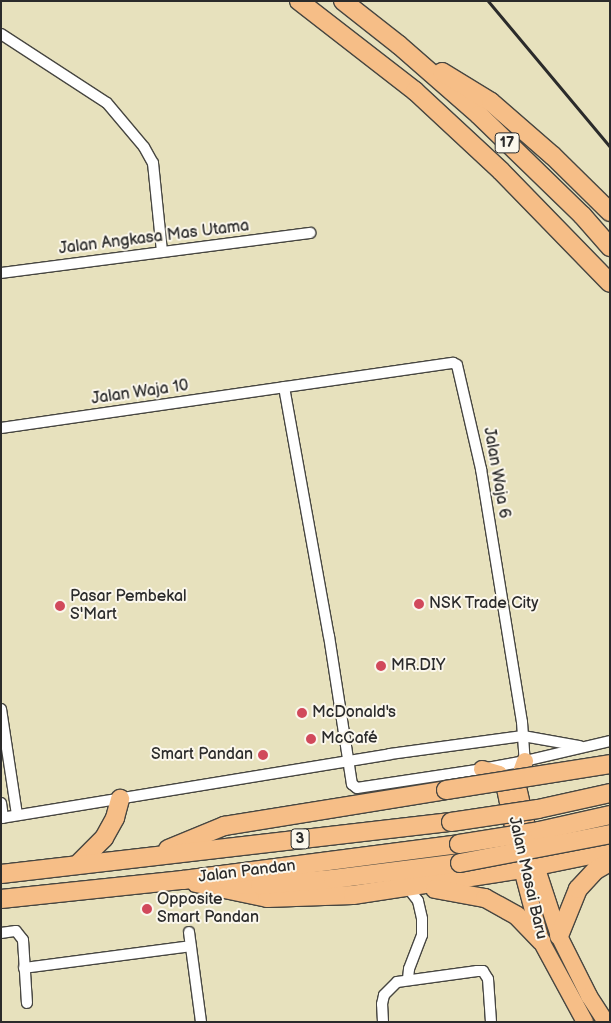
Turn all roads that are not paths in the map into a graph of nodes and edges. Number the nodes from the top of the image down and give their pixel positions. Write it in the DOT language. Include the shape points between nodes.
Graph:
graph roads {
  1 [pos="299,1"];
  2 [pos="343,1"];
  3 [pos="1,34"];
  4 [pos="399,45"];
  5 [pos="610,212"];
  6 [pos="310,233"];
  7 [pos="563,235"];
  8 [pos="610,247"];
  9 [pos="162,252"];
  10 [pos="1,273"];
  11 [pos="610,283"];
  12 [pos="610,296"];
  13 [pos="284,387"];
  14 [pos="1,428"];
  15 [pos="1,709"];
  16 [pos="523,736"];
  17 [pos="544,740"];
  18 [pos="610,741"];
  19 [pos="584,746"];
  20 [pos="533,760"];
  21 [pos="348,762"];
  22 [pos="610,764"];
  23 [pos="482,769"];
  24 [pos="610,793"];
  25 [pos="120,799"];
  26 [pos="1,803"];
  27 [pos="17,815"];
  28 [pos="610,815"];
  29 [pos="2,818"];
  30 [pos="610,834"];
  31 [pos="610,851"];
  32 [pos="149,857"];
  33 [pos="610,862"];
  34 [pos="77,865"];
  35 [pos="529,868"];
  36 [pos="1,874"];
  37 [pos="183,880"];
  38 [pos="412,887"];
  39 [pos="1,899"];
  40 [pos="189,932"];
  41 [pos="1,933"];
  42 [pos="559,936"];
  43 [pos="541,942"];
  44 [pos="191,946"];
  45 [pos="24,968"];
  46 [pos="408,980"];
  47 [pos="27,1003"];
  48 [pos="201,1022"];
  49 [pos="383,1022"];
  50 [pos="491,1022"];
  51 [pos="585,1022"];
  52 [pos="606,1022"];
  1 -- 7 [label="highway, 17" via="415,91 501,171"];
  2 -- 4 [label="highway, 17"];
  3 -- 9 [label="street" via="107,103 144,147 153,163"];
  4 -- 5 [label="highway" via="491,102"];
  4 -- 8 [label="highway, 17" via="479,116 582,215"];
  6 -- 9 [label="street, Jalan Angkasa Mas Utama"];
  7 -- 11 [label="highway, 17"];
  7 -- 12 [label="highway"];
  9 -- 10 [label="street, Jalan Angkasa Mas Utama"];
  13 -- 14 [label="street, Jalan Waja 10"];
  13 -- 16 [label="street, Jalan Waja 6" via="455,364 460,369 481,469"];
  13 -- 21 [label="street"];
  15 -- 27 [label="street"];
  16 -- 17 [label="street"];
  16 -- 20 [label="street, Jalan Waja 6"];
  16 -- 21 [label="street"];
  17 -- 19 [label="street"];
  17 -- 20 [label="street" via="548,747"];
  18 -- 19 [label="street"];
  19 -- 20 [label="street"];
  20 -- 23 [label="street"];
  20 -- 35 [label="main road, Jalan Masai Baru" via="518,780"];
  21 -- 23 [label="street" via="352,784 357,788"];
  21 -- 25 [label="street"];
  22 -- 32 [label="highway, bridge" via="224,826"];
  23 -- 35 [label="main road, Jalan Masai Baru" via="499,774 503,779"];
  24 -- 32 [label="highway, Jalan Pandan / 3, bridge" via="538,809 451,822"];
  25 -- 27 [label="street"];
  25 -- 34 [label="highway" via="115,818 104,838"];
  26 -- 29 [label="street"];
  27 -- 29 [label="street"];
  28 -- 37 [label="highway, Jalan Pandan / 3, bridge" via="458,844"];
  30 -- 37 [label="highway, bridge" via="460,863 333,879 260,885"];
  31 -- 35 [label="highway"];
  32 -- 34 [label="highway, Jalan Pandan / 3"];
  33 -- 42 [label="highway" via="596,870 578,889"];
  34 -- 36 [label="highway, Jalan Pandan / 3"];
  35 -- 38 [label="highway"];
  35 -- 42 [label="main road, Jalan Masai Baru"];
  35 -- 43 [label="main road, Jalan Masai Baru"];
  37 -- 38 [label="highway" via="267,898 353,895"];
  37 -- 39 [label="highway, Jalan Pandan / 3"];
  38 -- 43 [label="highway" via="486,898 517,916"];
  38 -- 46 [label="street" via="422,919 422,935"];
  40 -- 44 [label="street"];
  41 -- 45 [label="street" via="16,931 20,935"];
  42 -- 52 [label="main road, Jalan Masai Baru"];
  43 -- 51 [label="main road, Jalan Masai Baru"];
  44 -- 45 [label="street"];
  44 -- 48 [label="street"];
  45 -- 47 [label="street"];
  46 -- 49 [label="street" via="397,982 384,995"];
  46 -- 50 [label="street" via="483,972 488,979"];
}
